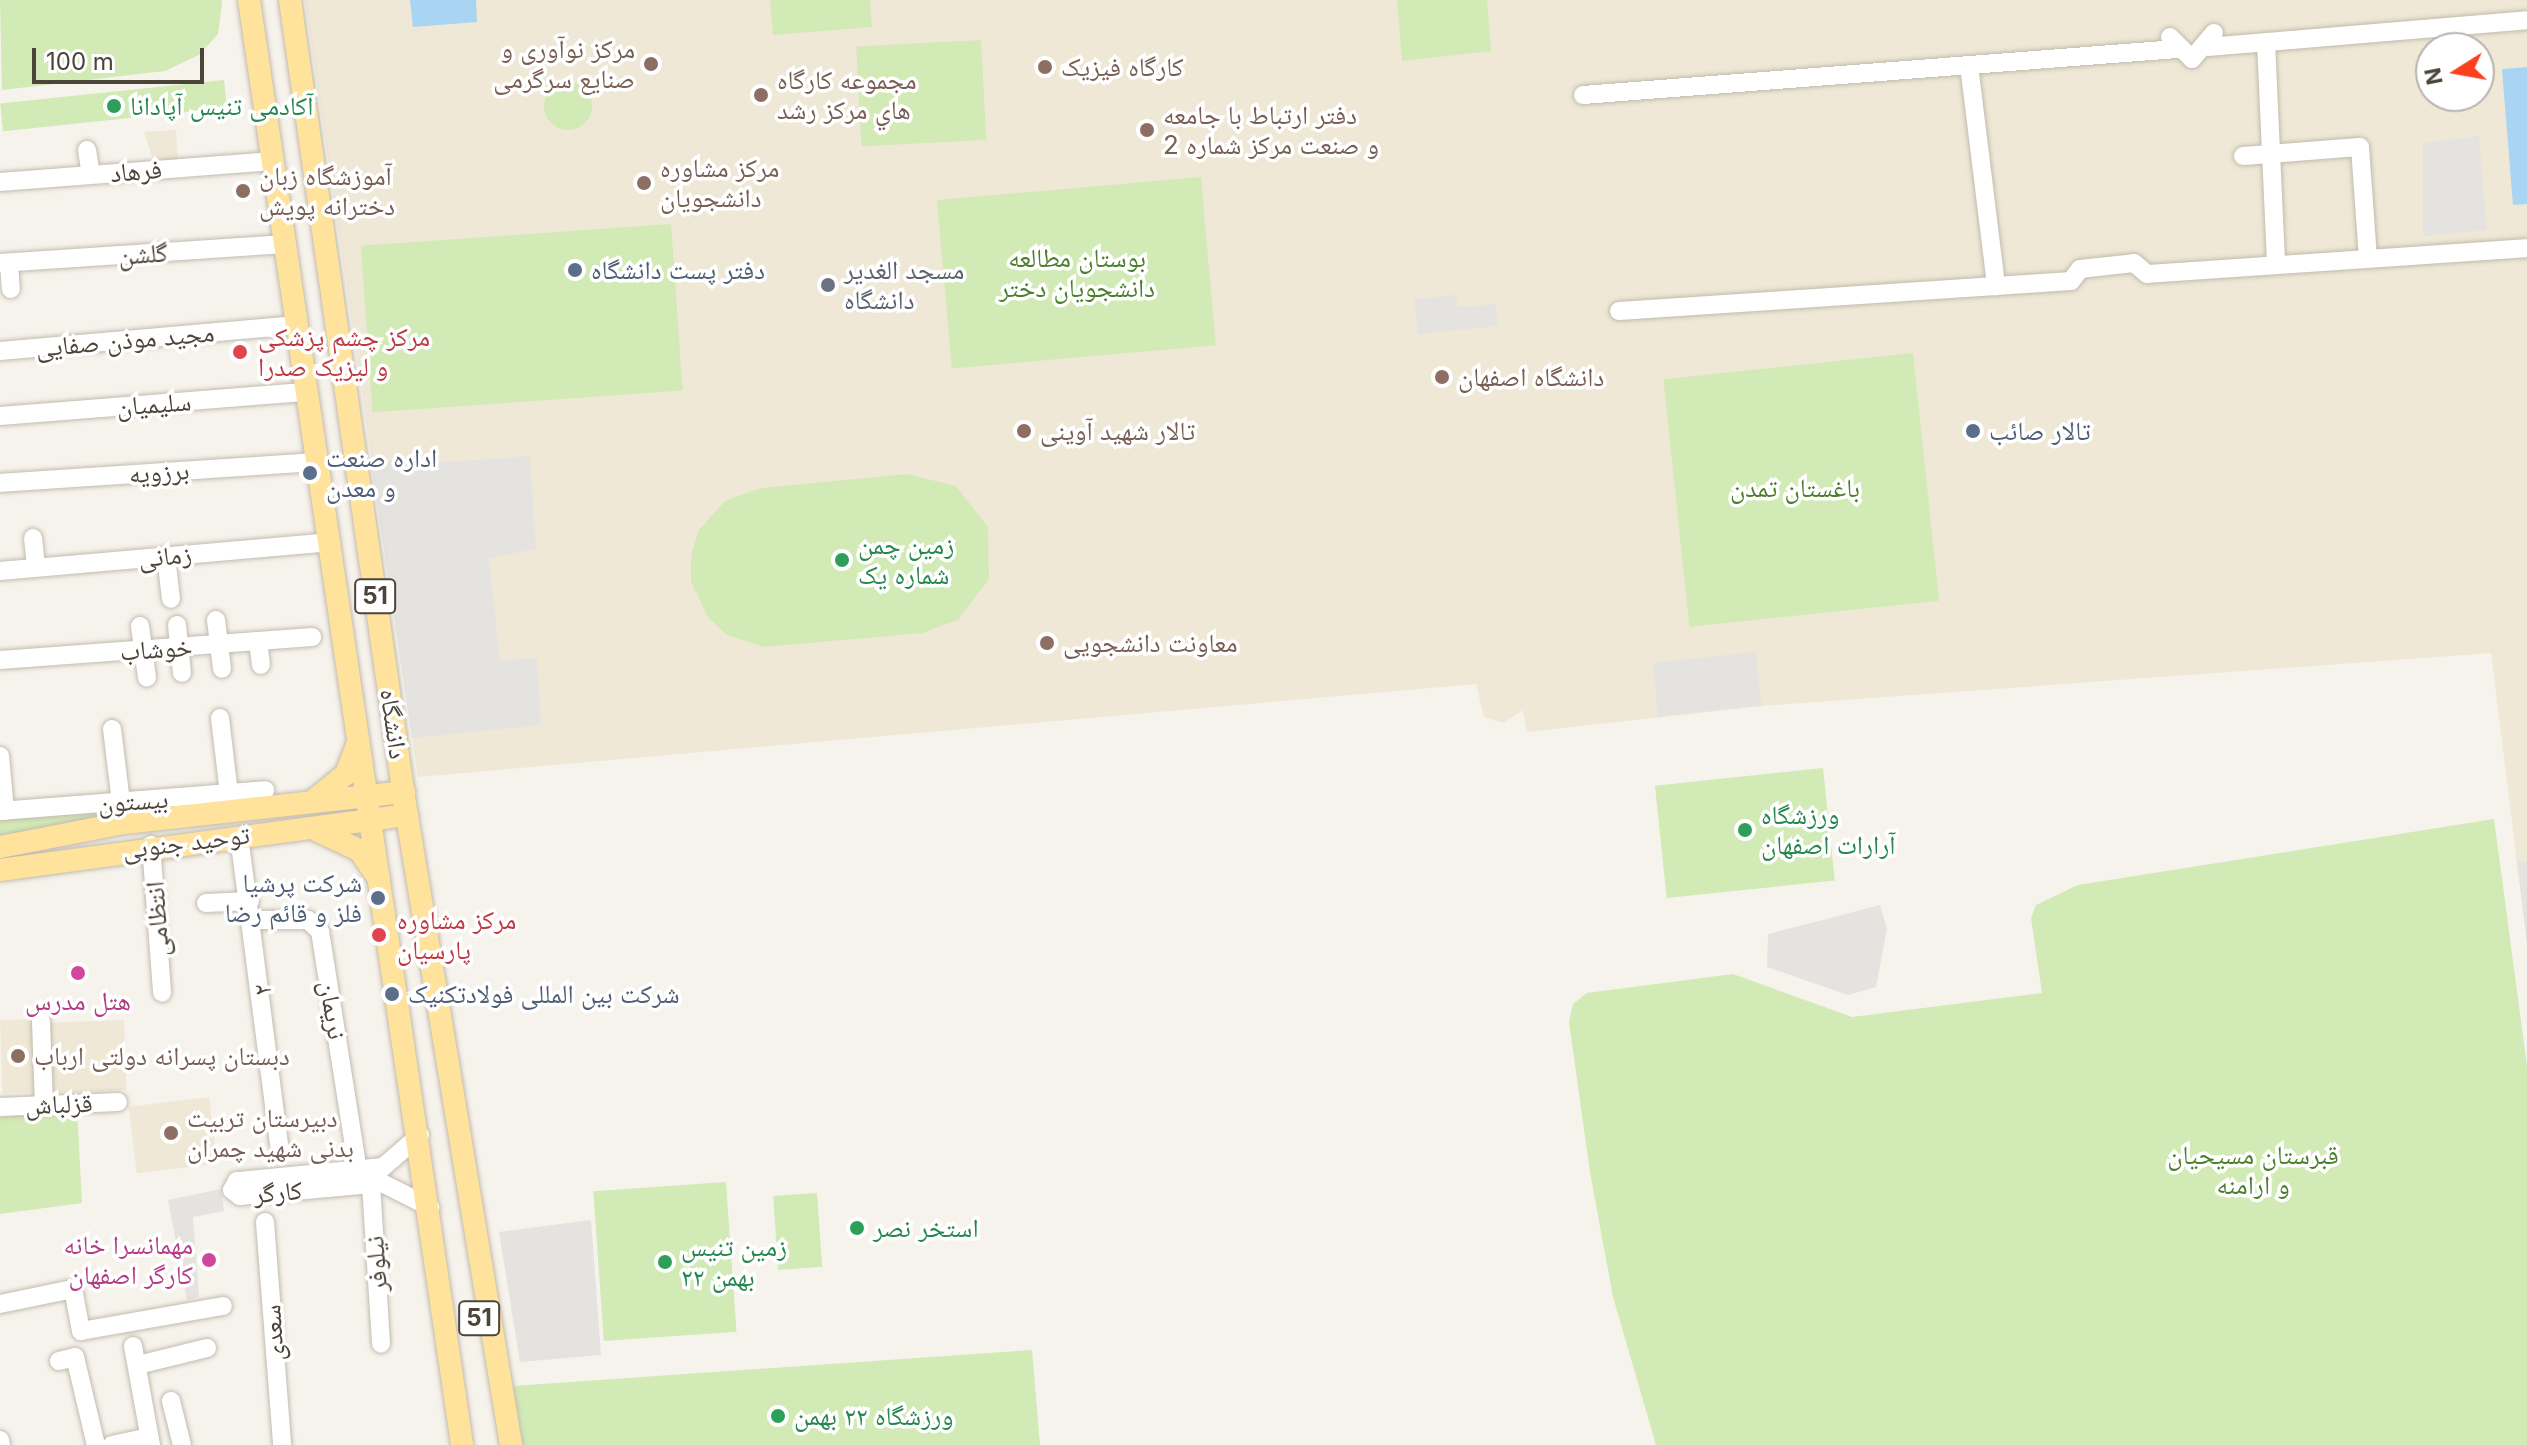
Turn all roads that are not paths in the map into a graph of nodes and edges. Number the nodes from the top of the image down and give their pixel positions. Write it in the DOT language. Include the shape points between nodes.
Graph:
graph roads {
  1 [pos="249,0"];
  2 [pos="290,0"];
  3 [pos="2527,20"];
  4 [pos="2266,42"];
  5 [pos="1969,65"];
  6 [pos="1583,95"];
  7 [pos="87,150"];
  8 [pos="2271,154"];
  9 [pos="2243,156"];
  10 [pos="273,161"];
  11 [pos="91,175"];
  12 [pos="0,182"];
  13 [pos="285,244"];
  14 [pos="2527,248"];
  15 [pos="2368,258"];
  16 [pos="5,263"];
  17 [pos="2276,265"];
  18 [pos="1996,286"];
  19 [pos="11,289"];
  20 [pos="1619,311"];
  21 [pos="297,325"];
  22 [pos="0,351"];
  23 [pos="307,392"];
  24 [pos="0,416"];
  25 [pos="318,462"];
  26 [pos="0,483"];
  27 [pos="33,538"];
  28 [pos="329,542"];
  29 [pos="166,556"];
  30 [pos="36,567"];
  31 [pos="0,571"];
  32 [pos="171,599"];
  33 [pos="216,620"];
  34 [pos="177,625"];
  35 [pos="140,626"];
  36 [pos="312,637"];
  37 [pos="258,641"];
  38 [pos="219,644"];
  39 [pos="179,647"];
  40 [pos="143,649"];
  41 [pos="0,660"];
  42 [pos="261,665"];
  43 [pos="222,669"];
  44 [pos="182,673"];
  45 [pos="147,678"];
  46 [pos="220,718"];
  47 [pos="112,729"];
  48 [pos="359,741"];
  49 [pos="0,756"];
  50 [pos="265,790"];
  51 [pos="404,792"];
  52 [pos="229,793"];
  53 [pos="368,796"];
  54 [pos="306,805"];
  55 [pos="3,811"];
  56 [pos="125,812"];
  57 [pos="407,815"];
  58 [pos="372,820"];
  59 [pos="309,828"];
  60 [pos="239,836"];
  61 [pos="151,845"];
  62 [pos="0,847"];
  63 [pos="9,869"];
  64 [pos="382,883"];
  65 [pos="250,901"];
  66 [pos="206,903"];
  67 [pos="254,920"];
  68 [pos="162,993"];
  69 [pos="41,1021"];
  70 [pos="118,1102"];
  71 [pos="44,1105"];
  72 [pos="0,1107"];
  73 [pos="420,1135"];
  74 [pos="279,1145"];
  75 [pos="356,1159"];
  76 [pos="371,1184"];
  77 [pos="465,1191"];
  78 [pos="430,1207"];
  79 [pos="265,1222"];
  80 [pos="0,1304"];
  81 [pos="223,1306"];
  82 [pos="381,1344"];
  83 [pos="207,1348"];
  84 [pos="59,1361"];
  85 [pos="171,1401"];
  86 [pos="116,1438"];
  87 [pos="150,1441"];
  88 [pos="96,1445"];
  89 [pos="182,1445"];
  90 [pos="282,1445"];
  91 [pos="462,1445"];
  92 [pos="472,1445"];
  93 [pos="496,1445"];
  94 [pos="511,1445"];
  1 -- 10 [label="main road, دانشگاه / 51"];
  2 -- 51 [label="main road, دانشگاه / 51"];
  3 -- 4 [label="street"];
  4 -- 5 [label="street" via="2211,40 2192,59 2173,43"];
  4 -- 8 [label="street"];
  5 -- 6 [label="street"];
  5 -- 18 [label="street"];
  7 -- 11 [label="street"];
  8 -- 9 [label="street"];
  8 -- 15 [label="street" via="2360,147"];
  8 -- 17 [label="street"];
  10 -- 11 [label="street, فرهاد"];
  10 -- 13 [label="main road, دانشگاه / 51"];
  11 -- 12 [label="street, فرهاد"];
  13 -- 16 [label="street, گلشن"];
  13 -- 21 [label="main road, دانشگاه / 51"];
  14 -- 15 [label="street"];
  15 -- 17 [label="street"];
  16 -- 19 [label="street"];
  17 -- 18 [label="street" via="2147,274 2134,263 2080,269 2071,281"];
  18 -- 20 [label="street"];
  21 -- 22 [label="street, مجید موذن صفایی"];
  21 -- 23 [label="main road, دانشگاه / 51"];
  23 -- 24 [label="street, سلیمیان"];
  23 -- 25 [label="main road, دانشگاه / 51"];
  25 -- 26 [label="street, برزویه"];
  25 -- 28 [label="main road, دانشگاه / 51"];
  27 -- 30 [label="street"];
  28 -- 29 [label="street, زمانی"];
  28 -- 48 [label="main road, دانشگاه / 51"];
  29 -- 30 [label="street, زمانی"];
  29 -- 32 [label="street"];
  30 -- 31 [label="street, زمانی"];
  33 -- 38 [label="street"];
  34 -- 39 [label="street"];
  35 -- 40 [label="street"];
  36 -- 37 [label="street, خوشاب"];
  37 -- 38 [label="street, خوشاب"];
  37 -- 42 [label="street"];
  38 -- 39 [label="street, خوشاب"];
  38 -- 43 [label="street"];
  39 -- 40 [label="street, خوشاب"];
  39 -- 44 [label="street"];
  40 -- 41 [label="street, خوشاب"];
  40 -- 45 [label="street"];
  46 -- 52 [label="street"];
  47 -- 56 [label="street"];
  48 -- 53 [label="main road, دانشگاه / 51"];
  48 -- 54 [label="main road" via="346,774"];
  49 -- 55 [label="street"];
  50 -- 52 [label="street, بیستون"];
  51 -- 53 [label="main road, توحید جنوبی"];
  51 -- 57 [label="main road, دانشگاه / 51"];
  52 -- 56 [label="street, بیستون"];
  53 -- 54 [label="main road, توحید جنوبی"];
  53 -- 58 [label="main road, 51"];
  54 -- 56 [label="main road, توحید جنوبی"];
  55 -- 56 [label="street, بیستون"];
  56 -- 62 [label="main road, توحید جنوبی"];
  56 -- 63 [label="main road" via="136,831 38,851"];
  57 -- 58 [label="main road, توحید جنوبی"];
  57 -- 77 [label="main road, دانشگاه / 51"];
  58 -- 59 [label="main road, توحید جنوبی"];
  58 -- 64 [label="main road, 51"];
  59 -- 60 [label="main road, توحید جنوبی"];
  59 -- 64 [label="main road" via="359,850"];
  60 -- 61 [label="main road, توحید جنوبی"];
  60 -- 65 [label="street, ۲"];
  61 -- 63 [label="main road, توحید جنوبی"];
  61 -- 68 [label="street, انتظامی"];
  64 -- 73 [label="main road, 51"];
  65 -- 66 [label="street"];
  65 -- 67 [label="street, ۲"];
  67 -- 74 [label="street, ۲"];
  67 -- 75 [label="street, نریمان" via="308,920 320,931"];
  69 -- 71 [label="street"];
  70 -- 71 [label="street, قزلباش"];
  71 -- 72 [label="street, قزلباش"];
  73 -- 76 [label="street, کارگر" via="383,1167 237,1181 232,1190 240,1196"];
  73 -- 78 [label="main road, 51"];
  76 -- 78 [label="street, کارگر" via="398,1184"];
  76 -- 82 [label="street, نیلوفر"];
  77 -- 93 [label="main road, 51"];
  77 -- 94 [label="main road, دانشگاه"];
  78 -- 91 [label="main road"];
  78 -- 92 [label="main road, 51"];
  79 -- 90 [label="street, سعدی"];
  80 -- 81 [label="street" via="73,1289 81,1331"];
  83 -- 87 [label="street" via="135,1356"];
  84 -- 88 [label="street" via="75,1357"];
  85 -- 89 [label="street"];
  86 -- 87 [label="street"];
}
